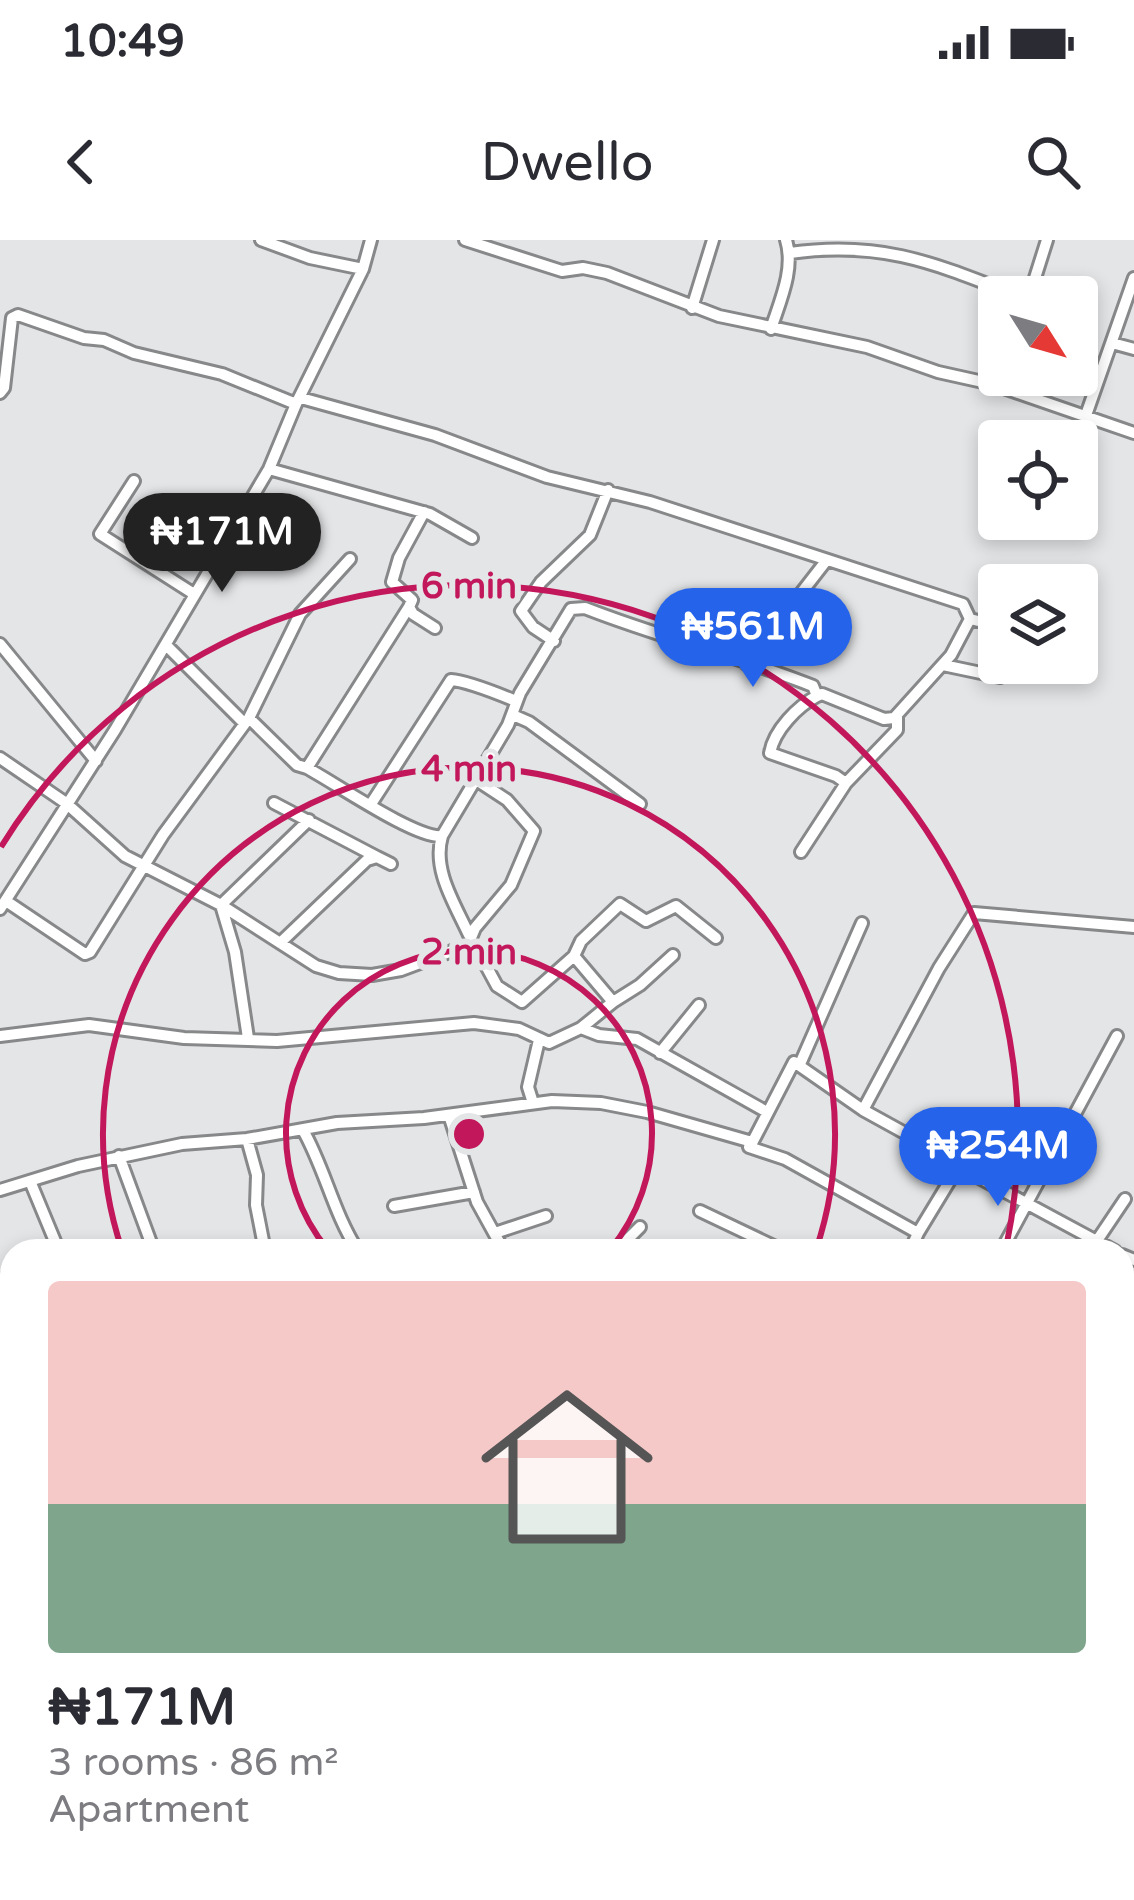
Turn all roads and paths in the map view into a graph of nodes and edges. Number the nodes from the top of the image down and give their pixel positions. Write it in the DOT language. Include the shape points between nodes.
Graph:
graph roads {
  1 [pos="261,240"];
  2 [pos="371,240"];
  3 [pos="713,240"];
  4 [pos="1047,240"];
  5 [pos="473,241"];
  6 [pos="788,246"];
  7 [pos="363,268"];
  8 [pos="1033,276"];
  9 [pos="1134,278"];
  10 [pos="978,281"];
  11 [pos="692,308"];
  12 [pos="0,311"];
  13 [pos="18,315"];
  14 [pos="771,328"];
  15 [pos="1112,343"];
  16 [pos="1134,349"];
  17 [pos="978,381"];
  18 [pos="0,393"];
  19 [pos="1025,396"];
  20 [pos="298,401"];
  21 [pos="1085,418"];
  22 [pos="1134,433"];
  23 [pos="269,469"];
  24 [pos="134,481"];
  25 [pos="608,490"];
  26 [pos="424,512"];
  27 [pos="472,538"];
  28 [pos="350,559"];
  29 [pos="826,561"];
  30 [pos="194,594"];
  31 [pos="409,607"];
  32 [pos="970,619"];
  33 [pos="978,621"];
  34 [pos="435,628"];
  35 [pos="554,641"];
  36 [pos="0,644"];
  37 [pos="166,645"];
  38 [pos="746,664"];
  39 [pos="943,665"];
  40 [pos="978,672"];
  41 [pos="817,696"];
  42 [pos="516,701"];
  43 [pos="513,715"];
  44 [pos="897,716"];
  45 [pos="246,720"];
  46 [pos="0,758"];
  47 [pos="96,761"];
  48 [pos="307,768"];
  49 [pos="475,779"];
  50 [pos="847,783"];
  51 [pos="66,803"];
  52 [pos="274,803"];
  53 [pos="371,804"];
  54 [pos="640,804"];
  55 [pos="309,820"];
  56 [pos="442,836"];
  57 [pos="801,851"];
  58 [pos="377,856"];
  59 [pos="391,864"];
  60 [pos="144,866"];
  61 [pos="3,905"];
  62 [pos="220,905"];
  63 [pos="862,922"];
  64 [pos="1134,927"];
  65 [pos="716,938"];
  66 [pos="468,940"];
  67 [pos="280,944"];
  68 [pos="673,955"];
  69 [pos="574,956"];
  70 [pos="613,1002"];
  71 [pos="699,1005"];
  72 [pos="581,1028"];
  73 [pos="0,1036"];
  74 [pos="1117,1036"];
  75 [pos="248,1038"];
  76 [pos="539,1040"];
  77 [pos="660,1053"];
  78 [pos="800,1064"];
  79 [pos="533,1102"];
  80 [pos="863,1110"];
  81 [pos="766,1112"];
  82 [pos="449,1114"];
  83 [pos="989,1116"];
  84 [pos="303,1130"];
  85 [pos="247,1139"];
  86 [pos="749,1147"];
  87 [pos="119,1156"];
  88 [pos="959,1167"];
  89 [pos="30,1181"];
  90 [pos="0,1190"];
  91 [pos="474,1192"];
  92 [pos="1125,1199"];
  93 [pos="1029,1205"];
  94 [pos="394,1207"];
  95 [pos="700,1211"];
  96 [pos="546,1216"];
  97 [pos="640,1226"];
  98 [pos="495,1233"];
  99 [pos="918,1233"];
  100 [pos="53,1239"];
  101 [pos="150,1239"];
  102 [pos="263,1239"];
  103 [pos="351,1239"];
  104 [pos="498,1239"];
  105 [pos="628,1239"];
  106 [pos="759,1239"];
  107 [pos="915,1239"];
  108 [pos="1008,1239"];
  109 [pos="1082,1239"];
  110 [pos="1099,1239"];
  1 -- 7 [label="street"];
  2 -- 7 [label="street"];
  3 -- 11 [label="street"];
  4 -- 8 [label="street"];
  5 -- 11 [label="street" via="562,272 607,273"];
  6 -- 10 [label="street" via="883,250"];
  6 -- 14 [label="street"];
  7 -- 20 [label="street"];
  9 -- 15 [label="street"];
  11 -- 14 [label="street"];
  12 -- 13 [label="street"];
  13 -- 18 [label="street"];
  13 -- 20 [label="street"];
  14 -- 17 [label="street" via="867,346"];
  15 -- 16 [label="street"];
  15 -- 21 [label="street"];
  19 -- 21 [label="street"];
  20 -- 23 [label="street"];
  20 -- 25 [label="street"];
  21 -- 22 [label="street"];
  23 -- 26 [label="street"];
  23 -- 30 [label="street"];
  24 -- 30 [label="street" via="100,534"];
  25 -- 29 [label="street"];
  25 -- 35 [label="street" via="590,536 521,611"];
  26 -- 27 [label="street"];
  26 -- 31 [label="street" via="392,582"];
  28 -- 45 [label="street" via="300,614"];
  29 -- 32 [label="street" via="963,604"];
  29 -- 38 [label="street"];
  30 -- 37 [label="street"];
  31 -- 34 [label="street"];
  31 -- 48 [label="street"];
  32 -- 33 [label="street"];
  32 -- 39 [label="street"];
  35 -- 38 [label="street" via="571,609 585,608"];
  35 -- 42 [label="street"];
  36 -- 47 [label="street"];
  37 -- 45 [label="street"];
  37 -- 47 [label="street"];
  38 -- 41 [label="street" via="808,683"];
  39 -- 40 [label="street"];
  39 -- 44 [label="street"];
  41 -- 44 [label="street" via="884,719"];
  41 -- 50 [label="street" via="778,733 770,753"];
  42 -- 43 [label="street"];
  42 -- 53 [label="street" via="451,680"];
  43 -- 49 [label="street"];
  43 -- 54 [label="street"];
  44 -- 50 [label="street" via="896,730"];
  45 -- 48 [label="street"];
  45 -- 60 [label="street"];
  46 -- 51 [label="street"];
  47 -- 51 [label="street"];
  48 -- 53 [label="street"];
  49 -- 56 [label="street"];
  49 -- 66 [label="street" via="534,831 504,898"];
  50 -- 57 [label="street"];
  51 -- 60 [label="street"];
  51 -- 61 [label="street"];
  52 -- 55 [label="street"];
  53 -- 56 [label="street"];
  55 -- 58 [label="street"];
  55 -- 62 [label="street"];
  56 -- 66 [label="street" via="436,854"];
  58 -- 59 [label="street"];
  58 -- 67 [label="street"];
  60 -- 61 [label="street" via="85,954"];
  60 -- 62 [label="street"];
  62 -- 67 [label="street"];
  62 -- 75 [label="street"];
  63 -- 78 [label="street"];
  64 -- 80 [label="street" via="974,913"];
  65 -- 69 [label="street" via="676,906 646,921 620,904"];
  66 -- 67 [label="street" via="372,975 329,970"];
  66 -- 69 [label="street" via="497,986 521,1002"];
  68 -- 70 [label="street"];
  69 -- 70 [label="street"];
  70 -- 72 [label="street"];
  71 -- 77 [label="street"];
  72 -- 76 [label="street"];
  72 -- 77 [label="street" via="638,1039"];
  73 -- 75 [label="street" via="89,1025"];
  74 -- 93 [label="street"];
  75 -- 76 [label="street" via="310,1040 474,1023"];
  76 -- 79 [label="street" via="528,1087"];
  77 -- 81 [label="street"];
  78 -- 80 [label="street"];
  78 -- 81 [label="street" via="790,1064"];
  79 -- 82 [label="street"];
  79 -- 86 [label="street" via="573,1099 647,1112"];
  80 -- 88 [label="street"];
  81 -- 86 [label="street"];
  82 -- 84 [label="street"];
  82 -- 91 [label="street"];
  83 -- 88 [label="street"];
  84 -- 85 [label="street"];
  84 -- 103 [label="street"];
  85 -- 87 [label="street"];
  85 -- 102 [label="street"];
  86 -- 99 [label="street"];
  87 -- 89 [label="street"];
  87 -- 101 [label="street"];
  88 -- 93 [label="street"];
  88 -- 99 [label="street"];
  89 -- 90 [label="street"];
  89 -- 100 [label="street"];
  91 -- 94 [label="street"];
  91 -- 98 [label="street"];
  92 -- 110 [label="street"];
  93 -- 108 [label="street"];
  93 -- 109 [label="street"];
  95 -- 106 [label="street"];
  96 -- 98 [label="street"];
  97 -- 105 [label="street"];
  98 -- 104 [label="street"];
  99 -- 107 [label="street"];
}
